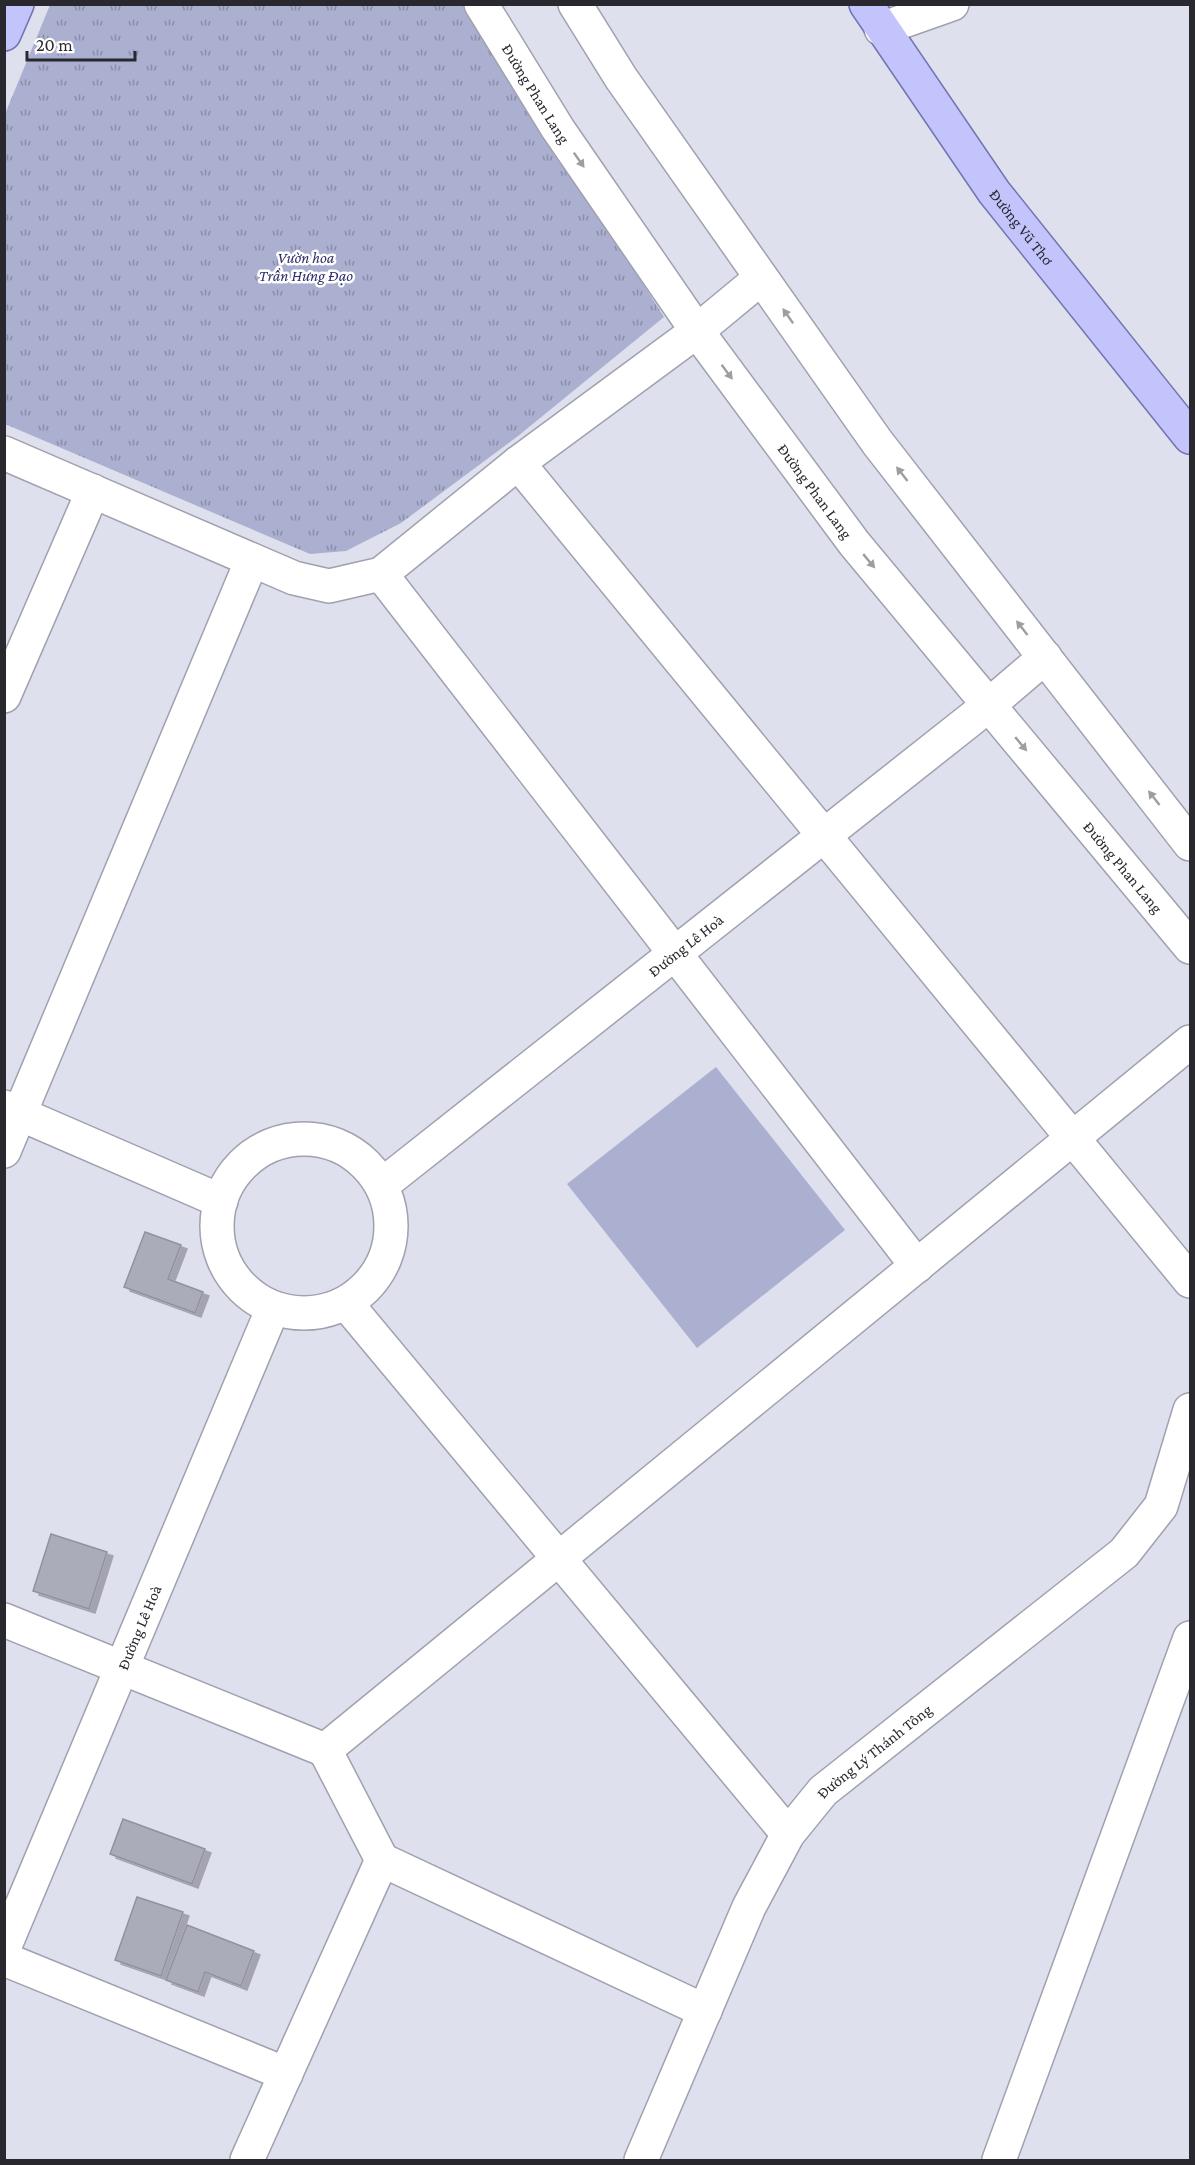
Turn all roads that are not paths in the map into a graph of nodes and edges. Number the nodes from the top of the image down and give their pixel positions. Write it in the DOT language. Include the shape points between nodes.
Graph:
graph roads {
  1 [pos="17,4"];
  2 [pos="481,4"];
  3 [pos="575,4"];
  4 [pos="952,4"];
  5 [pos="874,17"];
  6 [pos="4,34"];
  7 [pos="761,278"];
  8 [pos="697,331"];
  9 [pos="1191,436"];
  10 [pos="4,453"];
  11 [pos="518,463"];
  12 [pos="93,491"];
  13 [pos="252,560"];
  14 [pos="381,574"];
  15 [pos="1045,657"];
  16 [pos="4,696"];
  17 [pos="988,705"];
  18 [pos="824,836"];
  19 [pos="1191,844"];
  20 [pos="1191,947"];
  21 [pos="674,954"];
  22 [pos="1191,1042"];
  23 [pos="12,1110"];
  24 [pos="1073,1138"];
  25 [pos="4,1150"];
  26 [pos="382,1185"];
  27 [pos="221,1201"];
  28 [pos="917,1266"];
  29 [pos="1191,1281"];
  30 [pos="346,1303"];
  31 [pos="273,1308"];
  32 [pos="1191,1410"];
  33 [pos="560,1559"];
  34 [pos="4,1620"];
  35 [pos="1191,1638"];
  36 [pos="122,1668"];
  37 [pos="325,1750"];
  38 [pos="788,1834"];
  39 [pos="382,1860"];
  40 [pos="4,1948"];
  41 [pos="4,1959"];
  42 [pos="705,2011"];
  43 [pos="286,2074"];
  44 [pos="247,2160"];
  45 [pos="641,2160"];
  46 [pos="999,2160"];
  1 -- 6 [label="main road"];
  2 -- 8 [label="street, Đường Phan Lang, one-way" via="558,129"];
  3 -- 7 [label="street" via="621,78"];
  4 -- 5 [label="street"];
  5 -- 9 [label="main road, Đường Vũ Thơ" via="994,192"];
  7 -- 8 [label="street"];
  15 -- 7 [label="street, one-way" via="877,442"];
  8 -- 11 [label="street"];
  8 -- 17 [label="street, Đường Phan Lang, one-way" via="854,543"];
  10 -- 12 [label="street"];
  11 -- 14 [label="street"];
  11 -- 18 [label="street"];
  12 -- 13 [label="street"];
  12 -- 16 [label="street"];
  13 -- 14 [label="street" via="294,578 329,586"];
  13 -- 23 [label="street"];
  14 -- 21 [label="street"];
  15 -- 17 [label="street, Đường Lê Hoà"];
  19 -- 15 [label="street, one-way"];
  17 -- 18 [label="street, Đường Lê Hoà"];
  17 -- 20 [label="street, Đường Phan Lang, one-way"];
  18 -- 21 [label="street, Đường Lê Hoà"];
  18 -- 24 [label="street"];
  21 -- 26 [label="street, Đường Lê Hoà"];
  21 -- 28 [label="street"];
  22 -- 24 [label="street"];
  23 -- 25 [label="street"];
  23 -- 27 [label="street"];
  24 -- 28 [label="street"];
  24 -- 29 [label="street"];
  26 -- 27 [label="street" via="364,1162 339,1146 311,1139 282,1142 255,1154 234,1175"];
  26 -- 30 [label="street" via="391,1211 391,1238 383,1264 368,1286"];
  27 -- 31 [label="street" via="217,1227 221,1253 232,1276 250,1295"];
  28 -- 33 [label="street"];
  30 -- 31 [label="street" via="323,1312 298,1314"];
  30 -- 33 [label="street"];
  31 -- 36 [label="street, Đường Lê Hoà"];
  32 -- 38 [label="street, Đường Lý Thánh Tông" via="1161,1506 1125,1553 823,1791"];
  33 -- 37 [label="street"];
  33 -- 38 [label="street"];
  34 -- 36 [label="street"];
  35 -- 46 [label="street"];
  36 -- 37 [label="street"];
  36 -- 40 [label="street, Đường Lê Hoà"];
  37 -- 39 [label="street"];
  38 -- 42 [label="street, Đường Lý Thánh Tông" via="749,1907"];
  39 -- 42 [label="street"];
  39 -- 43 [label="street"];
  41 -- 43 [label="street"];
  42 -- 45 [label="street, Đường Lý Thánh Tông"];
  43 -- 44 [label="street"];
}
